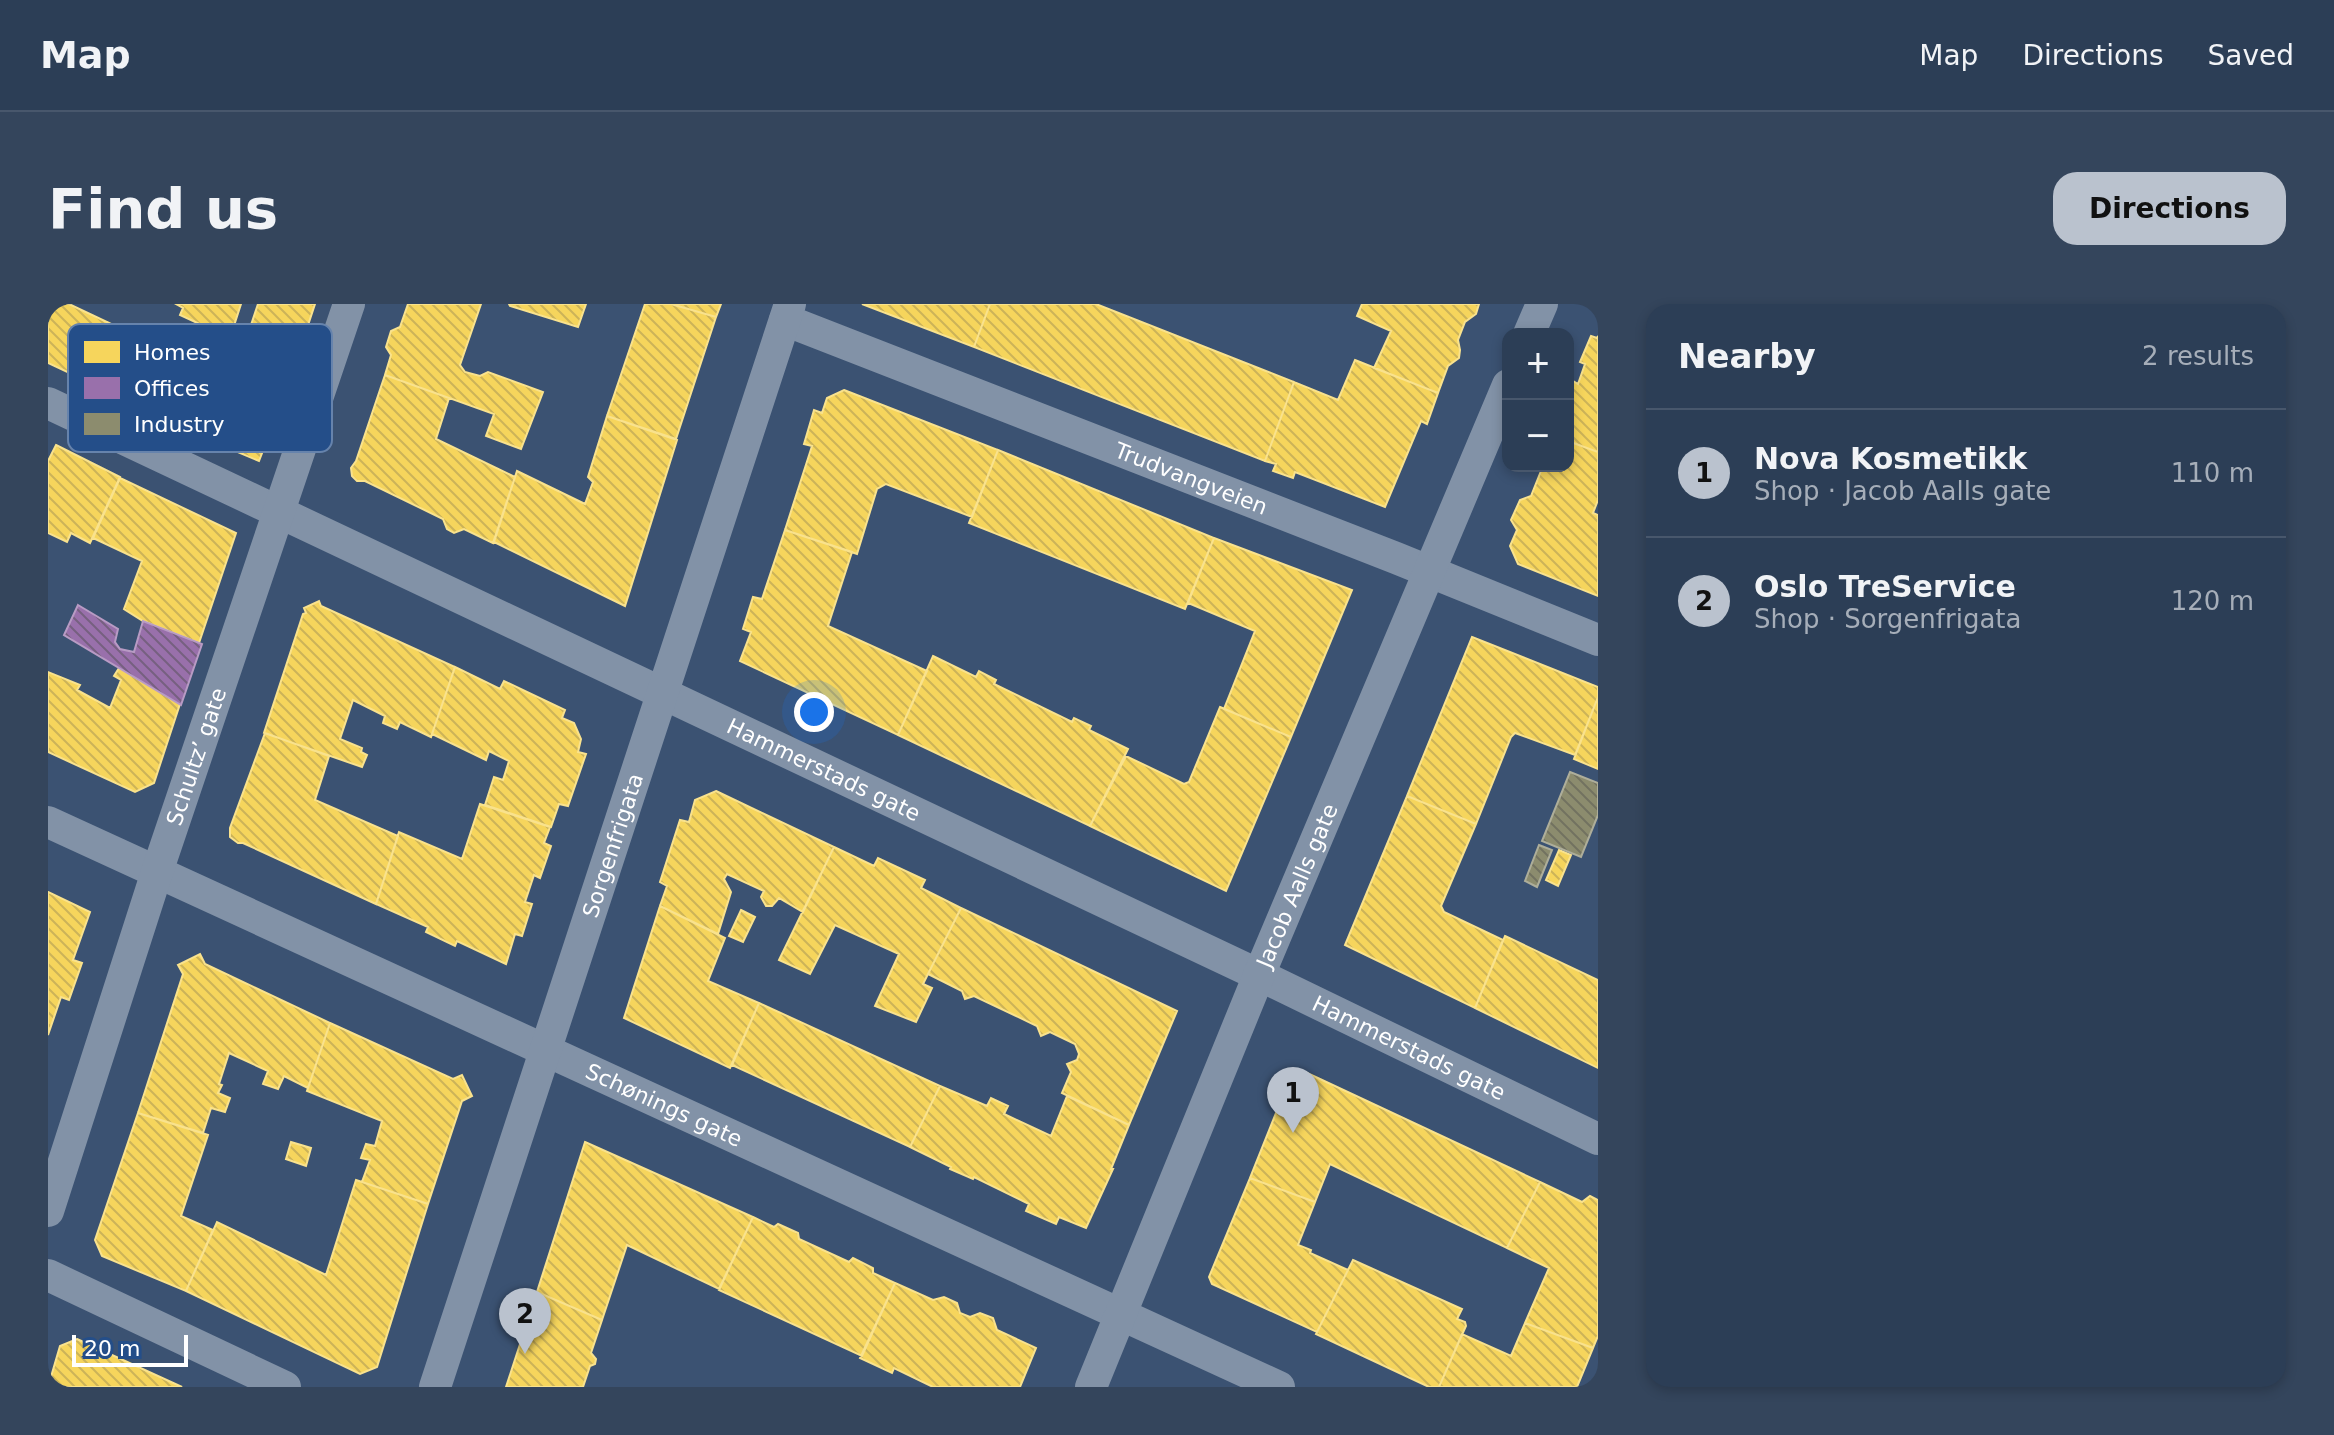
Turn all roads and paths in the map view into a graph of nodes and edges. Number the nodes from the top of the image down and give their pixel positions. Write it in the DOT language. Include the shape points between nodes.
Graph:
graph roads {
  1 [pos="349,304"];
  2 [pos="1542,304"];
  3 [pos="788,312"];
  4 [pos="1532,328"];
  5 [pos="332,355"];
  6 [pos="1502,399"];
  7 [pos="48,403"];
  8 [pos="68,412"];
  9 [pos="151,452"];
  10 [pos="300,452"];
  11 [pos="280,513"];
  12 [pos="1430,571"];
  13 [pos="1598,640"];
  14 [pos="663,695"];
  15 [pos="48,822"];
  16 [pos="157,872"];
  17 [pos="1259,975"];
  18 [pos="544,1050"];
  19 [pos="1598,1139"];
  20 [pos="48,1211"];
  21 [pos="48,1275"];
  22 [pos="1122,1314"];
  23 [pos="285,1387"];
  24 [pos="435,1387"];
  25 [pos="1091,1387"];
  26 [pos="1279,1387"];
  1 -- 5 [label="street, Schultz’ gate"];
  2 -- 4 [label="street"];
  3 -- 12 [label="street, Trudvangveien"];
  3 -- 14 [label="street, Sorgenfrigata"];
  6 -- 12 [label="street, Jacob Aalls gate"];
  7 -- 8 [label="street, Hammerstads gate"];
  9 -- 11 [label="street, Hammerstads gate"];
  10 -- 11 [label="street, Schultz’ gate"];
  11 -- 14 [label="street, Hammerstads gate"];
  11 -- 16 [label="street, Schultz’ gate"];
  12 -- 13 [label="street, Trudvangveien"];
  12 -- 17 [label="street, Jacob Aalls gate"];
  14 -- 17 [label="street, Hammerstads gate"];
  14 -- 18 [label="street, Sorgenfrigata"];
  15 -- 16 [label="street, Schønings gate"];
  16 -- 18 [label="street, Schønings gate"];
  16 -- 20 [label="street, Schultz’ gate"];
  17 -- 19 [label="street, Hammerstads gate"];
  17 -- 22 [label="street, Jacob Aalls gate"];
  18 -- 22 [label="street, Schønings gate"];
  18 -- 24 [label="street, Sorgenfrigata"];
  21 -- 23 [label="street"];
  22 -- 25 [label="street, Jacob Aalls gate"];
  22 -- 26 [label="street, Schønings gate"];
}
